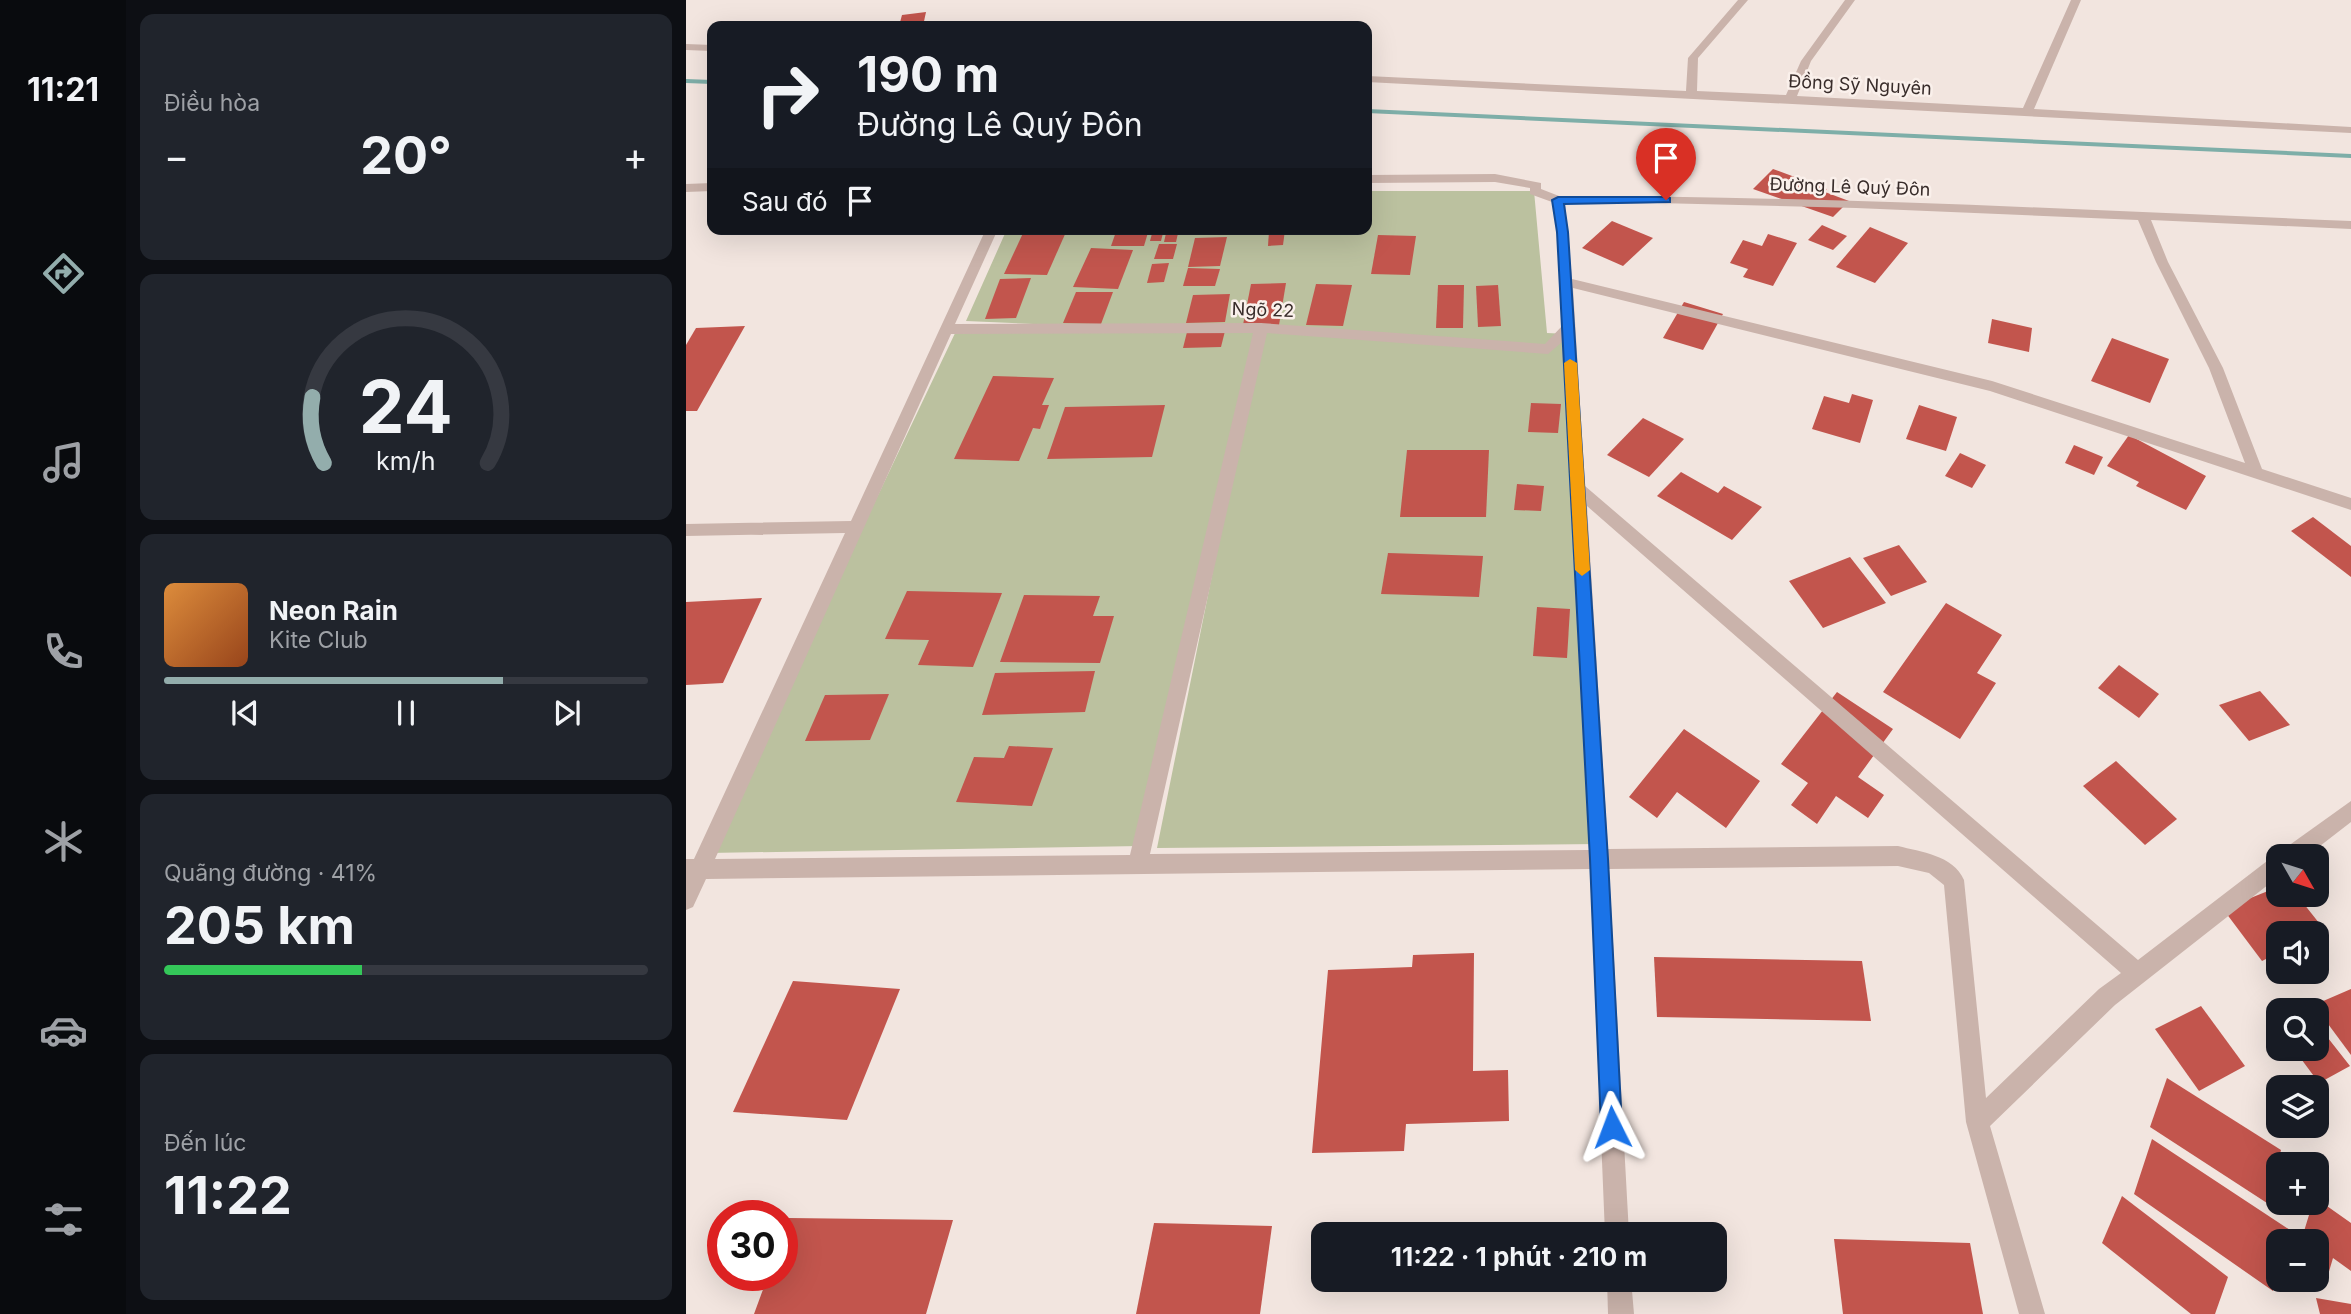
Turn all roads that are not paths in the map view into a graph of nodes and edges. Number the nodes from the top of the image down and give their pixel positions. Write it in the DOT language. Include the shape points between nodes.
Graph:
graph roads {
  1 [pos="1743,0"];
  2 [pos="1850,0"];
  3 [pos="2077,0"];
  4 [pos="686,47"];
  5 [pos="707,48"];
  6 [pos="1372,79"];
  7 [pos="1691,94"];
  8 [pos="1790,99"];
  9 [pos="2027,112"];
  10 [pos="2351,130"];
  11 [pos="1372,179"];
  12 [pos="707,187"];
  13 [pos="686,188"];
  14 [pos="1558,200"];
  15 [pos="2142,214"];
  16 [pos="2351,225"];
  17 [pos="989,235"];
  18 [pos="1565,282"];
  19 [pos="1568,327"];
  20 [pos="1262,328"];
  21 [pos="947,329"];
  22 [pos="2256,473"];
  23 [pos="1578,489"];
  24 [pos="2351,505"];
  25 [pos="856,527"];
  26 [pos="686,530"];
  27 [pos="2351,810"];
  28 [pos="2307,844"];
  29 [pos="1599,859"];
  30 [pos="1138,864"];
  31 [pos="693,869"];
  32 [pos="2266,874"];
  33 [pos="686,900"];
  34 [pos="2137,973"];
  35 [pos="1977,1122"];
  36 [pos="1616,1222"];
  37 [pos="1619,1292"];
  38 [pos="1620,1314"];
  39 [pos="2032,1314"];
  1 -- 7 [label="street" via="1693,58"];
  2 -- 8 [label="street" via="1806,61"];
  3 -- 9 [label="street"];
  4 -- 5 [label="street"];
  6 -- 7 [label="street, Đồng Sỹ Nguyên"];
  7 -- 8 [label="street, Đồng Sỹ Nguyên"];
  8 -- 9 [label="street, Đồng Sỹ Nguyên"];
  9 -- 10 [label="street, Đồng Sỹ Nguyên"];
  11 -- 14 [label="street" via="1495,178 1537,186 1534,191"];
  12 -- 13 [label="street"];
  14 -- 15 [label="street, Đường Lê Quý Đôn"];
  14 -- 18 [label="street"];
  15 -- 16 [label="street, Đường Lê Quý Đôn"];
  15 -- 22 [label="street" via="2216,369"];
  17 -- 21 [label="street"];
  18 -- 19 [label="street"];
  18 -- 22 [label="street" via="1992,386"];
  19 -- 20 [label="street, Ngõ 22" via="1548,349"];
  19 -- 23 [label="street"];
  20 -- 21 [label="street, Ngõ 22"];
  20 -- 30 [label="street"];
  21 -- 25 [label="street"];
  22 -- 24 [label="street"];
  23 -- 29 [label="street"];
  23 -- 34 [label="street"];
  25 -- 26 [label="street"];
  25 -- 31 [label="street"];
  27 -- 28 [label="street"];
  29 -- 30 [label="street"];
  29 -- 35 [label="street" via="1898,856 1934,864 1954,880"];
  29 -- 36 [label="street"];
  30 -- 31 [label="street"];
  31 -- 33 [label="street"];
  32 -- 34 [label="street"];
  34 -- 35 [label="street"];
  35 -- 39 [label="street"];
  37 -- 38 [label="street"];
}
